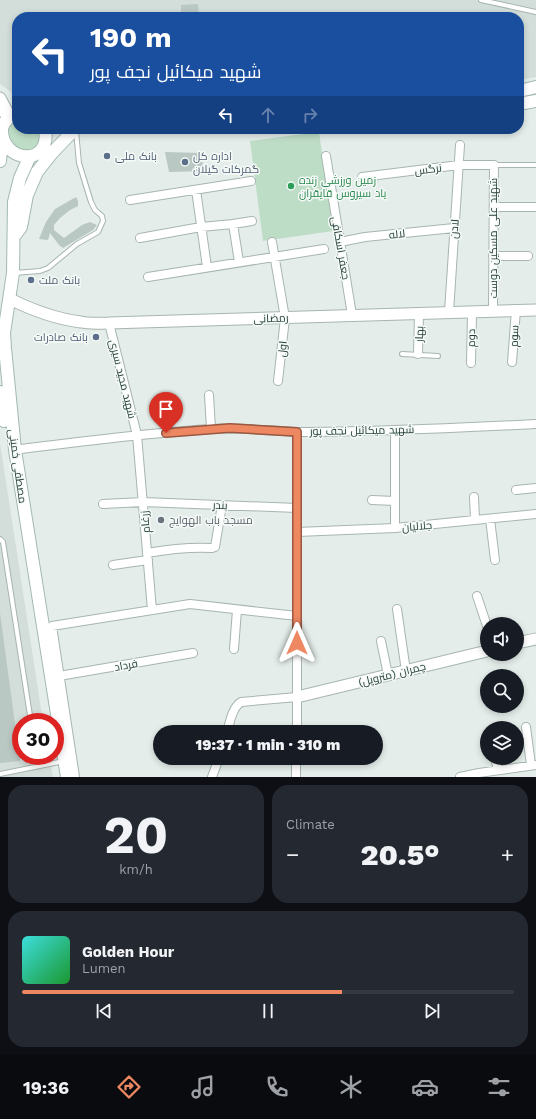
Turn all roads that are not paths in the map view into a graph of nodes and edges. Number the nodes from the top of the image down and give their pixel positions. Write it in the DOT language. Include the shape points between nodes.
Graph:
graph roads {
  1 [pos="480,0"];
  2 [pos="536,12"];
  3 [pos="536,87"];
  4 [pos="524,90"];
  5 [pos="0,98"];
  6 [pos="536,101"];
  7 [pos="524,103"];
  8 [pos="5,124"];
  9 [pos="44,134"];
  10 [pos="67,134"];
  11 [pos="72,134"];
  12 [pos="76,134"];
  13 [pos="43,145"];
  14 [pos="460,145"];
  15 [pos="30,156"];
  16 [pos="326,156"];
  17 [pos="0,161"];
  18 [pos="459,165"];
  19 [pos="494,165"];
  20 [pos="536,165"];
  21 [pos="362,177"];
  22 [pos="252,181"];
  23 [pos="196,190"];
  24 [pos="130,200"];
  25 [pos="494,207"];
  26 [pos="536,207"];
  27 [pos="252,221"];
  28 [pos="233,224"];
  29 [pos="201,227"];
  30 [pos="454,228"];
  31 [pos="14,237"];
  32 [pos="140,238"];
  33 [pos="272,242"];
  34 [pos="340,242"];
  35 [pos="324,249"];
  36 [pos="494,256"];
  37 [pos="528,256"];
  38 [pos="274,257"];
  39 [pos="239,262"];
  40 [pos="207,267"];
  41 [pos="13,273"];
  42 [pos="148,277"];
  43 [pos="5,298"];
  44 [pos="516,310"];
  45 [pos="536,310"];
  46 [pos="493,311"];
  47 [pos="449,312"];
  48 [pos="472,312"];
  49 [pos="419,313"];
  50 [pos="352,315"];
  51 [pos="285,318"];
  52 [pos="108,323"];
  53 [pos="402,354"];
  54 [pos="418,354"];
  55 [pos="438,356"];
  56 [pos="512,362"];
  57 [pos="471,363"];
  58 [pos="278,381"];
  59 [pos="0,392"];
  60 [pos="209,395"];
  61 [pos="536,424"];
  62 [pos="211,429"];
  63 [pos="395,430"];
  64 [pos="297,432"];
  65 [pos="137,435"];
  66 [pos="21,449"];
  67 [pos="536,488"];
  68 [pos="516,490"];
  69 [pos="474,497"];
  70 [pos="372,500"];
  71 [pos="395,501"];
  72 [pos="143,502"];
  73 [pos="102,504"];
  74 [pos="222,505"];
  75 [pos="297,508"];
  76 [pos="536,514"];
  77 [pos="490,519"];
  78 [pos="475,520"];
  79 [pos="395,528"];
  80 [pos="297,532"];
  81 [pos="0,539"];
  82 [pos="148,556"];
  83 [pos="495,560"];
  84 [pos="113,565"];
  85 [pos="477,596"];
  86 [pos="397,609"];
  87 [pos="152,610"];
  88 [pos="237,610"];
  89 [pos="297,616"];
  90 [pos="484,617"];
  91 [pos="536,639"];
  92 [pos="381,641"];
  93 [pos="524,642"];
  94 [pos="234,649"];
  95 [pos="193,653"];
  96 [pos="480,653"];
  97 [pos="406,671"];
  98 [pos="388,675"];
  99 [pos="59,676"];
  100 [pos="297,697"];
  101 [pos="30,713"];
  102 [pos="51,713"];
  103 [pos="229,725"];
  104 [pos="297,725"];
  105 [pos="526,727"];
  106 [pos="43,765"];
  107 [pos="60,765"];
  108 [pos="216,765"];
  109 [pos="296,765"];
  110 [pos="497,765"];
  111 [pos="533,765"];
  112 [pos="38,766"];
  113 [pos="498,770"];
  114 [pos="0,774"];
  115 [pos="62,777"];
  116 [pos="66,777"];
  117 [pos="75,777"];
  118 [pos="212,777"];
  119 [pos="296,777"];
  120 [pos="460,777"];
  1 -- 2 [label="lane"];
  3 -- 4 [label="main road"];
  5 -- 8 [label="street"];
  6 -- 7 [label="main road"];
  8 -- 15 [label="main road" via="8,151 18,156"];
  8 -- 17 [label="main road"];
  9 -- 13 [label="main road"];
  10 -- 13 [label="main road"];
  11 -- 31 [label="main road" via="37,172 27,195 21,227"];
  12 -- 41 [label="lane" via="79,163 90,202 102,216 103,221 98,232 77,244 48,268"];
  13 -- 15 [label="main road"];
  14 -- 18 [label="street, لادن"];
  15 -- 31 [label="main road, مصطفی خمینی" via="20,178 14,202"];
  16 -- 34 [label="street, جعفر اسکافی"];
  18 -- 19 [label="street, نرگس"];
  18 -- 21 [label="street, نرگس"];
  18 -- 30 [label="street, لادن"];
  19 -- 20 [label="lane"];
  19 -- 25 [label="street, شهید علی مسکین دوست"];
  22 -- 23 [label="street"];
  23 -- 24 [label="street"];
  23 -- 29 [label="street"];
  25 -- 26 [label="street"];
  25 -- 36 [label="street, شهید علی مسکین دوست"];
  27 -- 28 [label="street"];
  28 -- 29 [label="street"];
  28 -- 39 [label="street"];
  29 -- 32 [label="street"];
  29 -- 40 [label="street"];
  30 -- 34 [label="street, لاله"];
  30 -- 47 [label="street, لادن"];
  31 -- 41 [label="main road, مصطفی خمینی"];
  33 -- 38 [label="street, اول"];
  34 -- 50 [label="street, جعفر اسکافی"];
  35 -- 38 [label="street"];
  36 -- 37 [label="street"];
  36 -- 46 [label="street, شهید علی مسکین دوست"];
  38 -- 39 [label="street"];
  38 -- 51 [label="street, اول"];
  39 -- 40 [label="street"];
  40 -- 42 [label="street"];
  41 -- 43 [label="main road, مصطفی خمینی"];
  43 -- 52 [label="street, رمضانی" via="72,321"];
  43 -- 116 [label="main road, مصطفی خمینی" via="4,333 15,450"];
  44 -- 45 [label="street, رمضانی"];
  44 -- 46 [label="street, رمضانی"];
  44 -- 56 [label="street, سوم"];
  46 -- 48 [label="street, رمضانی"];
  47 -- 48 [label="street, رمضانی"];
  47 -- 49 [label="street, رمضانی"];
  48 -- 57 [label="street, دوم"];
  49 -- 50 [label="street, رمضانی"];
  49 -- 54 [label="street, بهار"];
  50 -- 51 [label="street, رمضانی"];
  51 -- 52 [label="street, رمضانی"];
  51 -- 58 [label="street, اول"];
  52 -- 65 [label="street, شهید مجید سیری"];
  53 -- 54 [label="lane"];
  54 -- 55 [label="lane"];
  59 -- 102 [label="main road, مصطفی خمینی"];
  60 -- 62 [label="street"];
  61 -- 63 [label="street, شهید میکائیل نجف پور"];
  62 -- 64 [label="street, شهید میکائیل نجف پور"];
  62 -- 65 [label="street, شهید میکائیل نجف پور"];
  63 -- 64 [label="street, شهید میکائیل نجف پور"];
  63 -- 71 [label="street"];
  64 -- 75 [label="street"];
  65 -- 66 [label="street, شهید میکائیل نجف پور"];
  65 -- 72 [label="street, زرغام"];
  67 -- 68 [label="street"];
  69 -- 78 [label="street"];
  70 -- 71 [label="street"];
  71 -- 79 [label="street"];
  72 -- 73 [label="street, بندر"];
  72 -- 74 [label="street, بندر"];
  72 -- 82 [label="street, زرغام"];
  74 -- 75 [label="street, بندر"];
  74 -- 82 [label="street" via="215,547 171,548"];
  75 -- 80 [label="street"];
  76 -- 77 [label="street, جلالیان"];
  77 -- 78 [label="street, جلالیان"];
  77 -- 83 [label="street"];
  78 -- 79 [label="street, جلالیان"];
  79 -- 80 [label="street, جلالیان"];
  80 -- 89 [label="street"];
  81 -- 101 [label="lane" via="3,542"];
  82 -- 84 [label="street"];
  82 -- 87 [label="street, زرغام"];
  85 -- 90 [label="street"];
  86 -- 97 [label="street"];
  87 -- 88 [label="street" via="190,604"];
  87 -- 99 [label="street" via="52,626"];
  88 -- 89 [label="street"];
  88 -- 94 [label="street"];
  89 -- 100 [label="street"];
  91 -- 93 [label="street"];
  92 -- 98 [label="street"];
  95 -- 99 [label="street, فرداد"];
  96 -- 97 [label="street, چمران (متروپل)"];
  97 -- 98 [label="street, چمران (متروپل)"];
  98 -- 100 [label="street, چمران (متروپل)"];
  99 -- 117 [label="street"];
  100 -- 103 [label="street" via="241,702 234,710"];
  100 -- 104 [label="street"];
  105 -- 111 [label="street"];
  106 -- 112 [label="lane"];
  107 -- 115 [label="main road"];
  108 -- 118 [label="street"];
  109 -- 119 [label="street"];
  110 -- 113 [label="street"];
  111 -- 113 [label="street"];
  112 -- 114 [label="lane"];
  113 -- 120 [label="street"];
}
